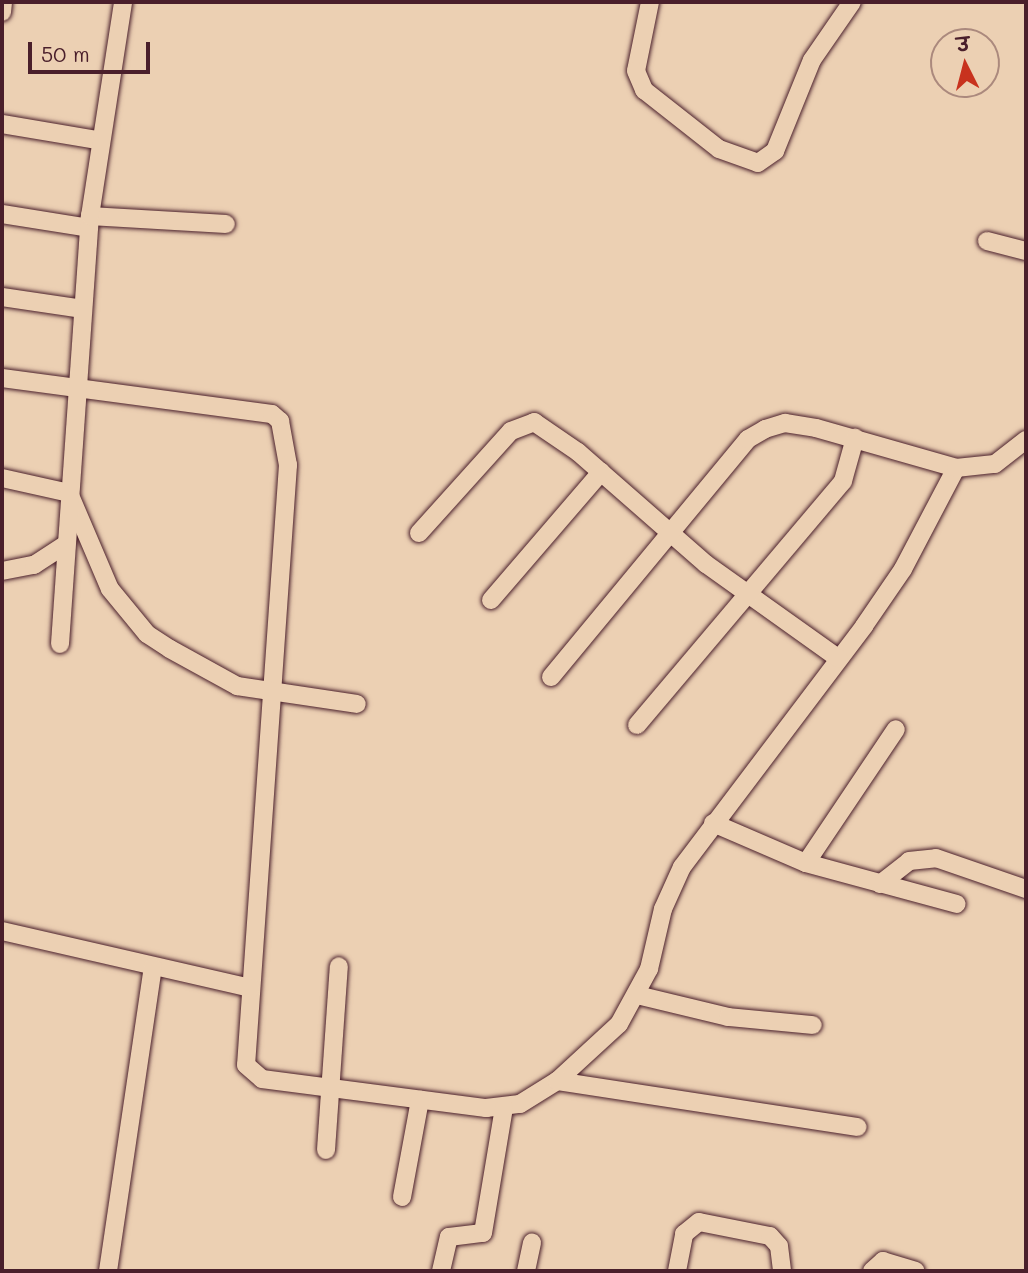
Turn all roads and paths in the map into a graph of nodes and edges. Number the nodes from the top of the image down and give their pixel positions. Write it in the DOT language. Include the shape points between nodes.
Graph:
graph roads {
  1 [pos="3,2"];
  2 [pos="123,2"];
  3 [pos="650,2"];
  4 [pos="852,2"];
  5 [pos="2,12"];
  6 [pos="2,124"];
  7 [pos="98,140"];
  8 [pos="2,214"];
  9 [pos="90,222"];
  10 [pos="226,224"];
  11 [pos="987,241"];
  12 [pos="1026,251"];
  13 [pos="2,297"];
  14 [pos="83,309"];
  15 [pos="2,378"];
  16 [pos="77,388"];
  17 [pos="855,438"];
  18 [pos="1026,440"];
  19 [pos="956,468"];
  20 [pos="601,472"];
  21 [pos="2,478"];
  22 [pos="69,493"];
  23 [pos="419,533"];
  24 [pos="672,534"];
  25 [pos="66,544"];
  26 [pos="2,571"];
  27 [pos="748,594"];
  28 [pos="491,600"];
  29 [pos="60,644"];
  30 [pos="839,659"];
  31 [pos="551,677"];
  32 [pos="276,691"];
  33 [pos="357,704"];
  34 [pos="637,725"];
  35 [pos="896,729"];
  36 [pos="713,823"];
  37 [pos="806,863"];
  38 [pos="880,884"];
  39 [pos="1026,889"];
  40 [pos="957,904"];
  41 [pos="2,932"];
  42 [pos="339,966"];
  43 [pos="153,967"];
  44 [pos="251,988"];
  45 [pos="637,995"];
  46 [pos="813,1025"];
  47 [pos="557,1081"];
  48 [pos="330,1088"];
  49 [pos="420,1101"];
  50 [pos="504,1108"];
  51 [pos="858,1127"];
  52 [pos="326,1150"];
  53 [pos="402,1197"];
  54 [pos="532,1243"];
  55 [pos="108,1271"];
  56 [pos="441,1271"];
  57 [pos="526,1271"];
  58 [pos="677,1271"];
  59 [pos="782,1271"];
  60 [pos="872,1271"];
  61 [pos="916,1271"];
  1 -- 5 [label="street"];
  2 -- 7 [label="street"];
  3 -- 4 [label="street" via="636,71 644,90 719,149 758,163 775,150 812,60"];
  6 -- 7 [label="street"];
  7 -- 9 [label="street"];
  8 -- 9 [label="street"];
  9 -- 10 [label="street"];
  9 -- 14 [label="street"];
  11 -- 12 [label="street"];
  13 -- 14 [label="street"];
  14 -- 16 [label="street"];
  15 -- 16 [label="street"];
  16 -- 22 [label="street"];
  16 -- 32 [label="street" via="272,414 279,421 288,465"];
  17 -- 19 [label="street"];
  17 -- 24 [label="street" via="785,424 765,429 748,439"];
  17 -- 27 [label="street" via="843,481"];
  18 -- 19 [label="street" via="995,464"];
  19 -- 30 [label="street" via="903,569"];
  20 -- 23 [label="street" via="547,428 534,422 520,425"];
  20 -- 24 [label="street"];
  20 -- 28 [label="street"];
  21 -- 22 [label="street"];
  22 -- 25 [label="street"];
  22 -- 32 [label="street" via="110,589 146,634 225,682"];
  24 -- 27 [label="street"];
  24 -- 31 [label="street"];
  25 -- 26 [label="street" via="34,565"];
  25 -- 29 [label="street"];
  27 -- 30 [label="street"];
  27 -- 34 [label="street"];
  30 -- 36 [label="street"];
  32 -- 33 [label="street"];
  32 -- 44 [label="street"];
  35 -- 37 [label="street"];
  36 -- 37 [label="street"];
  36 -- 45 [label="street" via="671,887"];
  37 -- 38 [label="street"];
  38 -- 39 [label="street" via="909,861 936,858"];
  38 -- 40 [label="street"];
  41 -- 43 [label="street"];
  42 -- 48 [label="street"];
  43 -- 44 [label="street"];
  43 -- 55 [label="street"];
  44 -- 48 [label="street" via="245,1059 251,1075"];
  45 -- 46 [label="street" via="729,1017"];
  45 -- 47 [label="street" via="620,1024"];
  47 -- 50 [label="street"];
  47 -- 51 [label="street"];
  48 -- 49 [label="street"];
  48 -- 52 [label="street"];
  49 -- 50 [label="street"];
  49 -- 53 [label="street"];
  50 -- 56 [label="street" via="483,1233 449,1237"];
  54 -- 57 [label="street"];
  58 -- 59 [label="street" via="684,1234 699,1222 770,1236 779,1246"];
  60 -- 61 [label="street" via="883,1261"];
}
